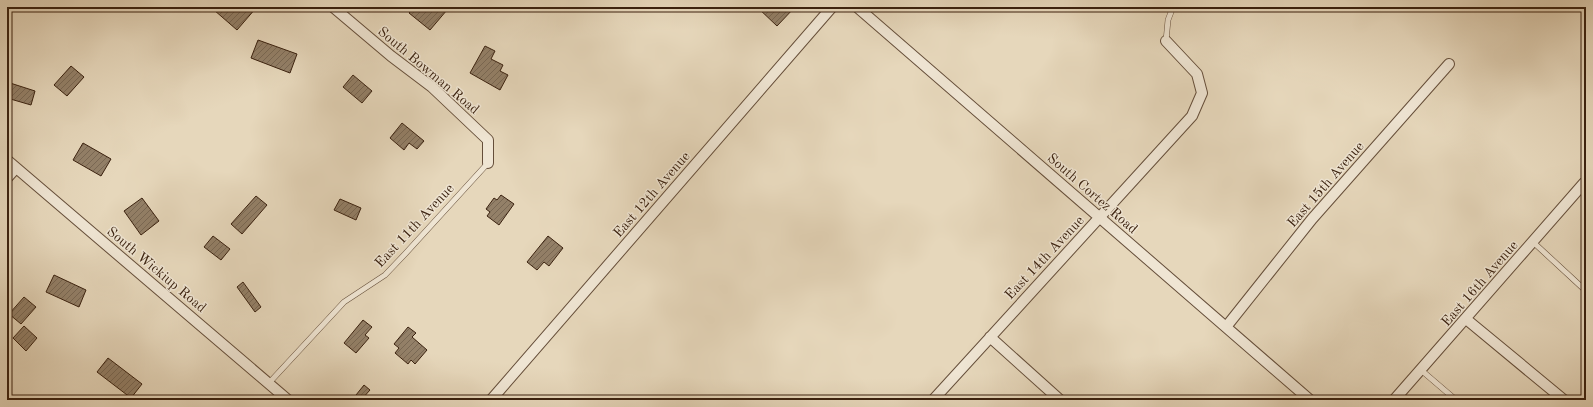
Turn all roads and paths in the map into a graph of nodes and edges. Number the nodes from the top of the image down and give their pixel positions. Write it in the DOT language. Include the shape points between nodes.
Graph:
graph roads {
  1 [pos="333,7"];
  2 [pos="832,7"];
  3 [pos="857,7"];
  4 [pos="1173,7"];
  5 [pos="1166,41"];
  6 [pos="1449,64"];
  7 [pos="7,160"];
  8 [pos="488,162"];
  9 [pos="16,168"];
  10 [pos="7,178"];
  11 [pos="1584,183"];
  12 [pos="1100,217"];
  13 [pos="1533,242"];
  14 [pos="1586,291"];
  15 [pos="1466,319"];
  16 [pos="1226,327"];
  17 [pos="990,337"];
  18 [pos="1421,370"];
  19 [pos="269,383"];
  20 [pos="288,400"];
  21 [pos="491,400"];
  22 [pos="933,400"];
  23 [pos="1060,400"];
  24 [pos="1310,400"];
  25 [pos="1394,400"];
  26 [pos="1456,400"];
  27 [pos="1564,400"];
  1 -- 8 [label="street, South Bowman Road" via="432,87 488,140"];
  2 -- 21 [label="street, East 12th Avenue"];
  3 -- 12 [label="street, South Cortez Road"];
  4 -- 5 [label="lane" via="1168,20"];
  5 -- 12 [label="street, East 14th Avenue" via="1197,74 1202,94 1192,116"];
  6 -- 16 [label="street, East 15th Avenue" via="1312,219"];
  7 -- 9 [label="street, South Wickiup Road"];
  8 -- 19 [label="lane, East 11th Avenue" via="385,275 344,302"];
  9 -- 10 [label="street"];
  9 -- 19 [label="street, South Wickiup Road"];
  11 -- 13 [label="street, East 16th Avenue"];
  12 -- 16 [label="street, South Cortez Road"];
  12 -- 17 [label="street, East 14th Avenue"];
  13 -- 14 [label="lane"];
  13 -- 15 [label="street, East 16th Avenue"];
  15 -- 18 [label="street, East 16th Avenue"];
  15 -- 27 [label="street"];
  16 -- 24 [label="street, South Cortez Road"];
  17 -- 22 [label="street, East 14th Avenue"];
  17 -- 23 [label="street"];
  18 -- 25 [label="street, East 16th Avenue"];
  18 -- 26 [label="lane"];
  19 -- 20 [label="street, South Wickiup Road"];
}
